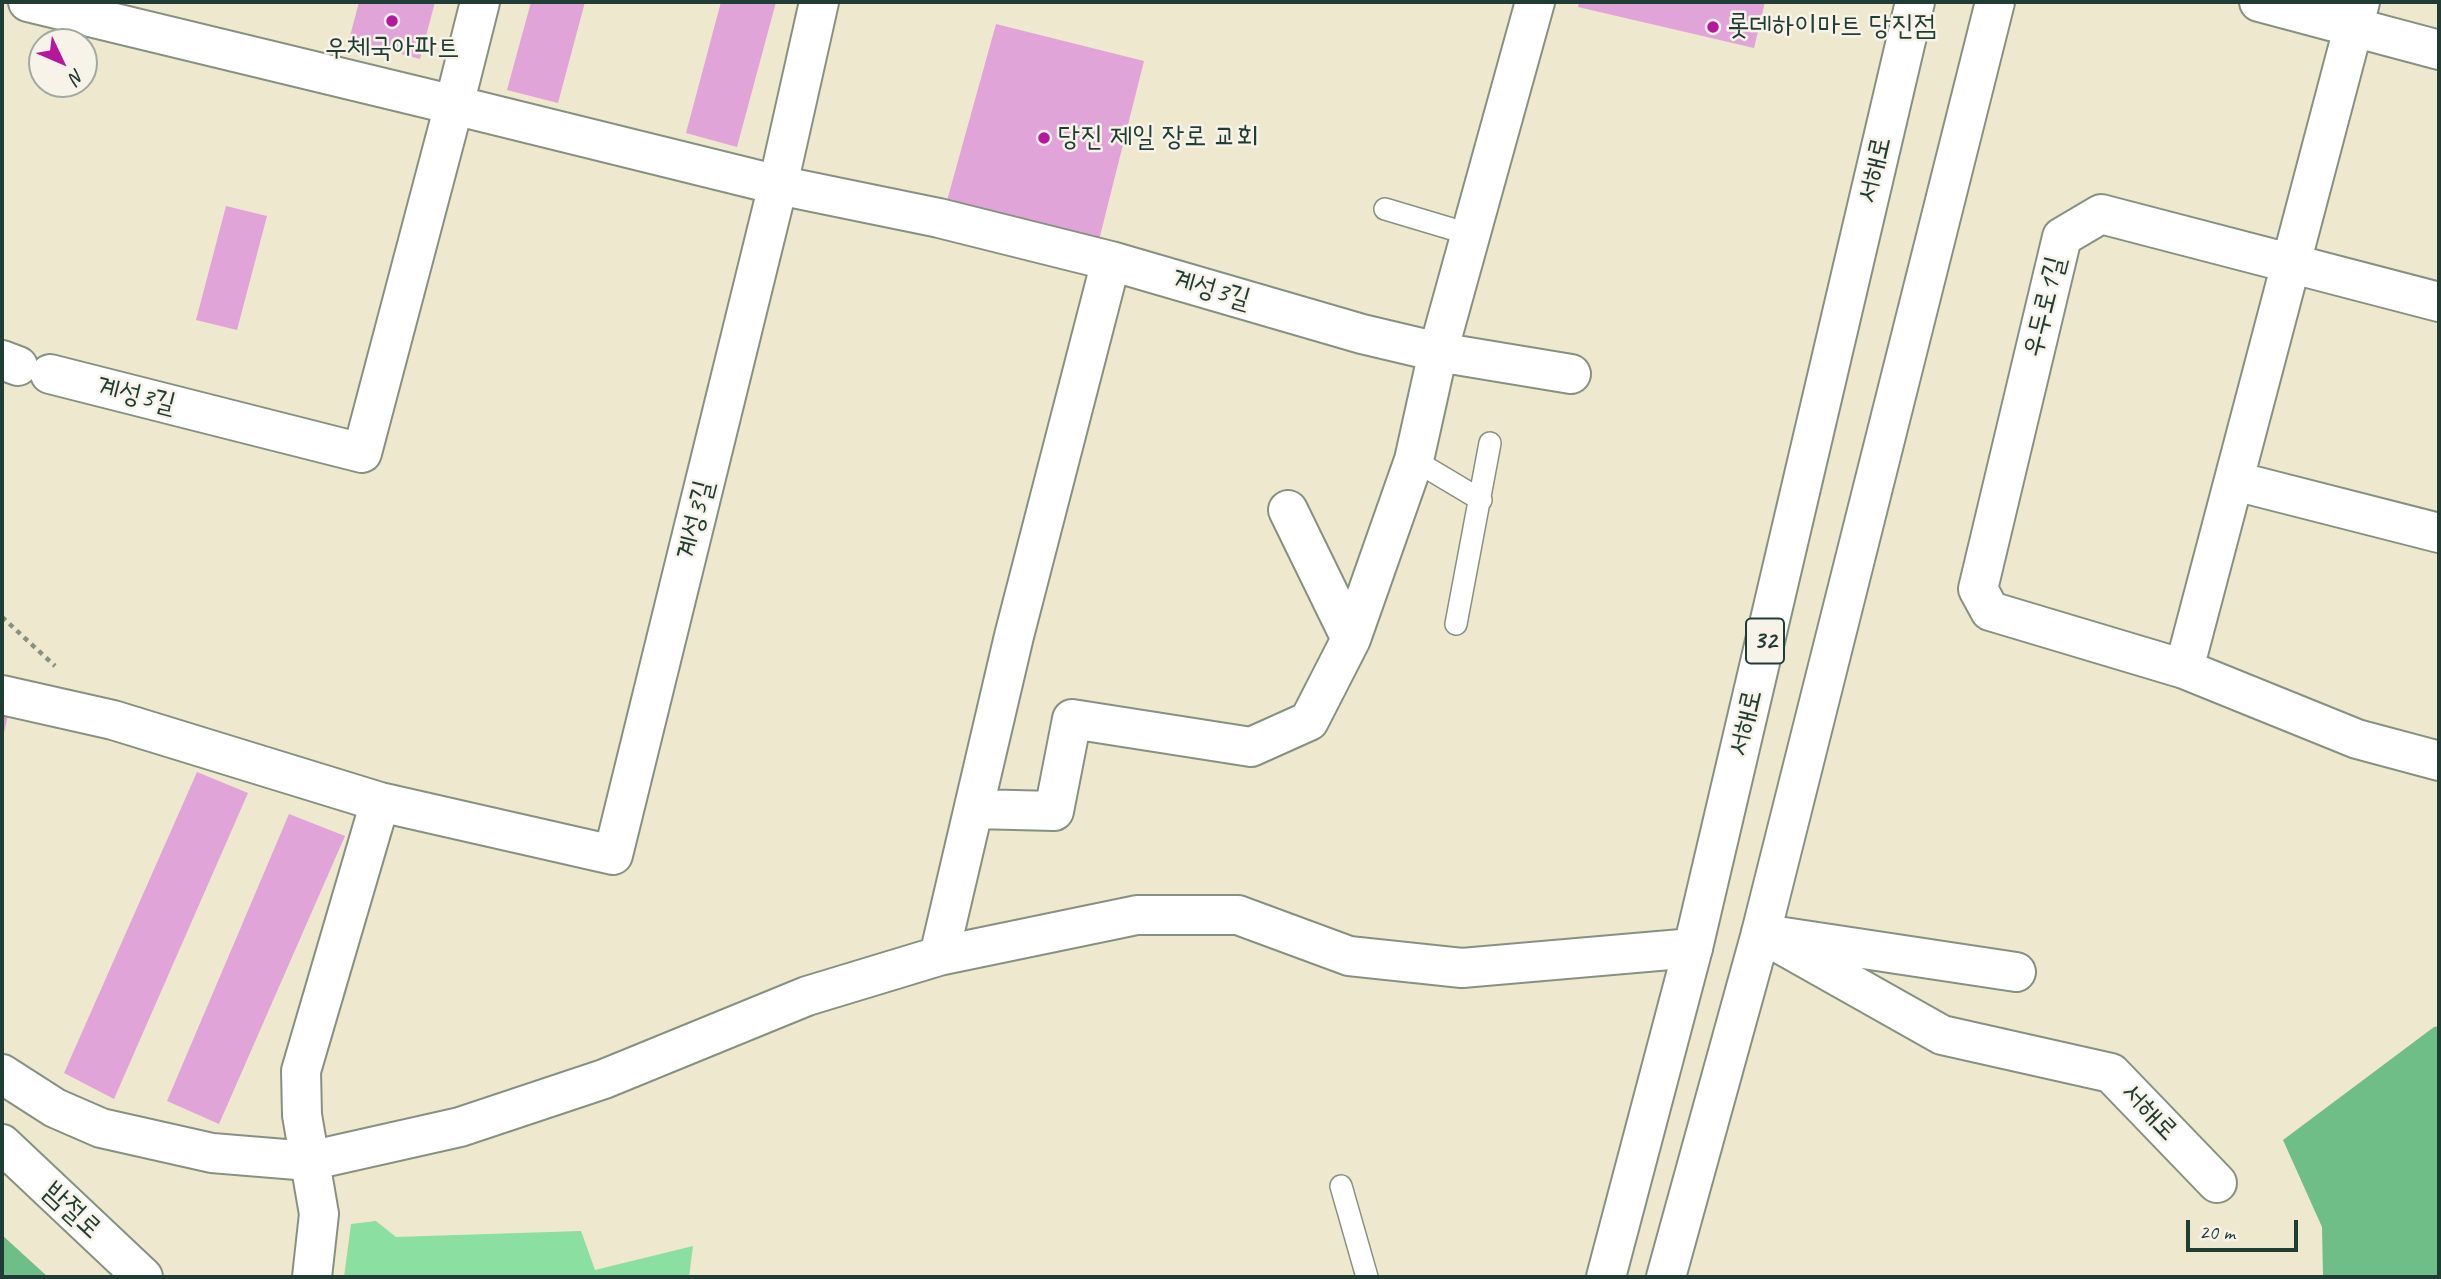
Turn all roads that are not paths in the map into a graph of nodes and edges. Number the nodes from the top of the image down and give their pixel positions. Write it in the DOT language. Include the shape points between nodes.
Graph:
graph roads {
  1 [pos="28,2"];
  2 [pos="480,2"];
  3 [pos="818,2"];
  4 [pos="1535,2"];
  5 [pos="1915,2"];
  6 [pos="1995,2"];
  7 [pos="2259,2"];
  8 [pos="2357,15"];
  9 [pos="2439,50"];
  10 [pos="454,105"];
  11 [pos="778,185"];
  12 [pos="1385,209"];
  13 [pos="1472,235"];
  14 [pos="1111,261"];
  15 [pos="2293,264"];
  16 [pos="2439,302"];
  17 [pos="1438,352"];
  18 [pos="23,367"];
  19 [pos="1572,374"];
  20 [pos="1490,443"];
  21 [pos="1414,460"];
  22 [pos="2235,481"];
  23 [pos="1481,500"];
  24 [pos="1288,510"];
  25 [pos="2439,533"];
  26 [pos="1456,624"];
  27 [pos="1351,639"];
  28 [pos="2185,669"];
  29 [pos="2,695"];
  30 [pos="2439,761"];
  31 [pos="380,802"];
  32 [pos="975,809"];
  33 [pos="1761,933"];
  34 [pos="1693,948"];
  35 [pos="939,956"];
  36 [pos="2016,972"];
  37 [pos="2,1074"];
  38 [pos="2,1144"];
  39 [pos="309,1161"];
  40 [pos="2217,1183"];
  41 [pos="1341,1186"];
  42 [pos="143,1277"];
  43 [pos="312,1277"];
  44 [pos="1367,1277"];
  45 [pos="1606,1277"];
  46 [pos="1666,1277"];
  1 -- 10 [label="street"];
  2 -- 10 [label="street, 계성3길"];
  3 -- 11 [label="street, 계성3길"];
  4 -- 13 [label="street"];
  5 -- 34 [label="street, 서해로 / 32"];
  6 -- 33 [label="street"];
  7 -- 8 [label="street"];
  8 -- 9 [label="street"];
  8 -- 15 [label="street"];
  10 -- 11 [label="street, 계성3길"];
  10 -- 18 [label="street, 계성3길" via="362,453"];
  11 -- 14 [label="street, 계성3길" via="939,218"];
  11 -- 31 [label="street, 계성3길" via="613,855"];
  12 -- 13 [label="lane"];
  13 -- 17 [label="street"];
  14 -- 17 [label="street, 계성3길"];
  14 -- 32 [label="street" via="1014,636"];
  15 -- 16 [label="street, 우두로1길"];
  15 -- 22 [label="street"];
  15 -- 28 [label="street, 우두로1길" via="2101,214 2062,237 1978,589 1990,611"];
  17 -- 19 [label="street, 계성3길"];
  17 -- 21 [label="street"];
  20 -- 23 [label="lane"];
  21 -- 23 [label="lane"];
  21 -- 27 [label="street"];
  22 -- 25 [label="street"];
  22 -- 28 [label="street"];
  23 -- 26 [label="lane"];
  24 -- 27 [label="street"];
  27 -- 32 [label="street" via="1309,721 1298,726 1251,747 1072,719 1054,811"];
  28 -- 30 [label="street" via="2357,739"];
  29 -- 31 [label="street" via="113,720"];
  31 -- 39 [label="street" via="300,1072"];
  32 -- 35 [label="street"];
  33 -- 36 [label="street"];
  33 -- 40 [label="street, 서해로" via="1942,1035 2111,1073"];
  33 -- 46 [label="street"];
  34 -- 35 [label="street" via="1462,968 1349,956 1238,915 1137,915"];
  34 -- 45 [label="street, 서해로 / 32"];
  35 -- 39 [label="street" via="807,996 604,1079 460,1127"];
  37 -- 39 [label="street" via="55,1108 101,1128 212,1153"];
  38 -- 42 [label="street, 밤절로"];
  39 -- 43 [label="street" via="319,1213"];
  41 -- 44 [label="lane"];
}
